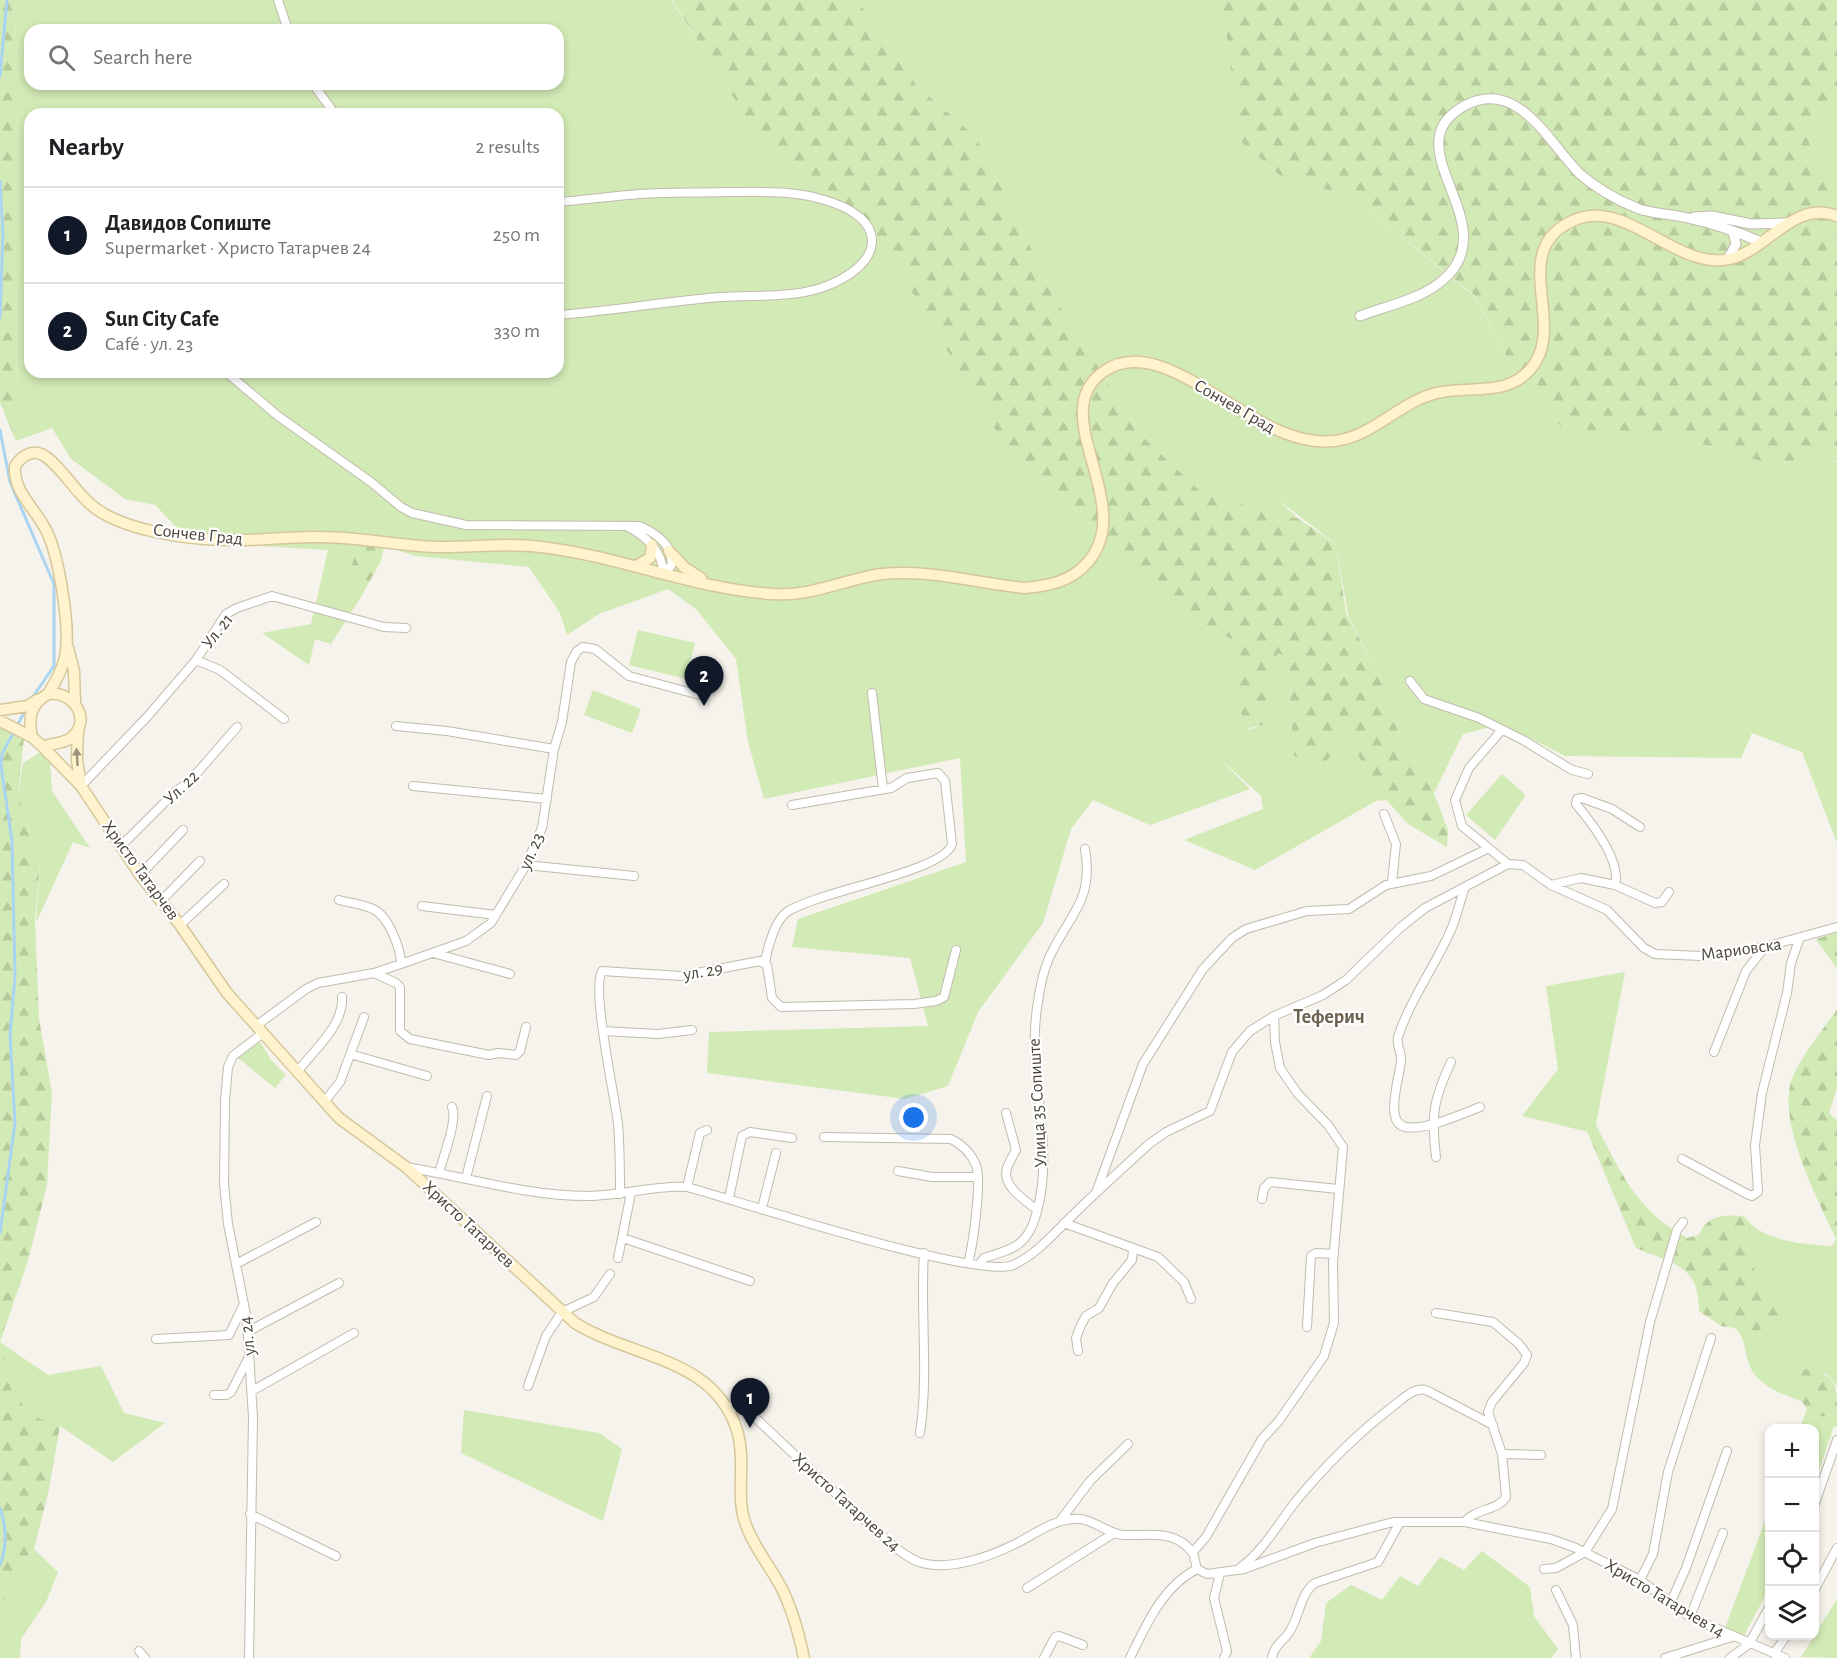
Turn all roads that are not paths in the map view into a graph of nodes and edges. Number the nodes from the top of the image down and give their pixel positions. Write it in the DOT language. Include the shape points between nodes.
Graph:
graph roads {
  1 [pos="278,0"];
  2 [pos="286,24"];
  3 [pos="318,90"];
  4 [pos="331,108"];
  5 [pos="564,201"];
  6 [pos="1837,216"];
  7 [pos="1689,218"];
  8 [pos="1786,223"];
  9 [pos="1751,224"];
  10 [pos="1733,232"];
  11 [pos="1761,242"];
  12 [pos="1728,259"];
  13 [pos="564,314"];
  14 [pos="1360,316"];
  15 [pos="233,378"];
  16 [pos="626,525"];
  17 [pos="652,544"];
  18 [pos="669,551"];
  19 [pos="636,566"];
  20 [pos="663,573"];
  21 [pos="711,584"];
  22 [pos="406,628"];
  23 [pos="66,642"];
  24 [pos="196,660"];
  25 [pos="1410,681"];
  26 [pos="872,693"];
  27 [pos="700,694"];
  28 [pos="44,697"];
  29 [pos="75,703"];
  30 [pos="0,710"];
  31 [pos="284,719"];
  32 [pos="0,721"];
  33 [pos="396,726"];
  34 [pos="237,727"];
  35 [pos="78,728"];
  36 [pos="1501,731"];
  37 [pos="32,737"];
  38 [pos="43,747"];
  39 [pos="554,749"];
  40 [pos="1588,774"];
  41 [pos="81,786"];
  42 [pos="413,786"];
  43 [pos="883,789"];
  44 [pos="547,799"];
  45 [pos="792,805"];
  46 [pos="1384,814"];
  47 [pos="1640,827"];
  48 [pos="183,830"];
  49 [pos="122,845"];
  50 [pos="1085,849"];
  51 [pos="1487,849"];
  52 [pos="200,861"];
  53 [pos="1508,864"];
  54 [pos="526,865"];
  55 [pos="140,875"];
  56 [pos="634,876"];
  57 [pos="1392,882"];
  58 [pos="224,884"];
  59 [pos="1551,885"];
  60 [pos="1615,885"];
  61 [pos="1465,886"];
  62 [pos="1669,892"];
  63 [pos="339,900"];
  64 [pos="161,901"];
  65 [pos="422,906"];
  66 [pos="496,915"];
  67 [pos="180,925"];
  68 [pos="1837,927"];
  69 [pos="1799,940"];
  70 [pos="1765,947"];
  71 [pos="956,950"];
  72 [pos="431,952"];
  73 [pos="765,963"];
  74 [pos="401,964"];
  75 [pos="374,973"];
  76 [pos="510,974"];
  77 [pos="342,997"];
  78 [pos="1274,1016"];
  79 [pos="364,1017"];
  80 [pos="526,1027"];
  81 [pos="260,1029"];
  82 [pos="692,1030"];
  83 [pos="603,1031"];
  84 [pos="1714,1052"];
  85 [pos="350,1054"];
  86 [pos="1451,1062"];
  87 [pos="298,1071"];
  88 [pos="427,1076"];
  89 [pos="488,1096"];
  90 [pos="325,1101"];
  91 [pos="452,1107"];
  92 [pos="1480,1107"];
  93 [pos="1006,1113"];
  94 [pos="1431,1123"];
  95 [pos="706,1130"];
  96 [pos="824,1137"];
  97 [pos="792,1138"];
  98 [pos="776,1153"];
  99 [pos="1436,1157"];
  100 [pos="1682,1159"];
  101 [pos="406,1167"];
  102 [pos="898,1171"];
  103 [pos="438,1173"];
  104 [pos="977,1177"];
  105 [pos="466,1178"];
  106 [pos="687,1187"];
  107 [pos="1338,1189"];
  108 [pos="631,1193"];
  109 [pos="621,1194"];
  110 [pos="1095,1194"];
  111 [pos="729,1198"];
  112 [pos="1262,1199"];
  113 [pos="762,1208"];
  114 [pos="1037,1210"];
  115 [pos="316,1222"];
  116 [pos="1683,1222"];
  117 [pos="1064,1223"];
  118 [pos="622,1238"];
  119 [pos="1134,1249"];
  120 [pos="924,1253"];
  121 [pos="1334,1254"];
  122 [pos="618,1258"];
  123 [pos="968,1263"];
  124 [pos="236,1264"];
  125 [pos="979,1265"];
  126 [pos="610,1274"];
  127 [pos="750,1281"];
  128 [pos="339,1283"];
  129 [pos="1191,1299"];
  130 [pos="244,1304"];
  131 [pos="562,1312"];
  132 [pos="1436,1313"];
  133 [pos="1307,1327"];
  134 [pos="247,1332"];
  135 [pos="354,1333"];
  136 [pos="1711,1338"];
  137 [pos="156,1339"];
  138 [pos="1078,1351"];
  139 [pos="250,1356"];
  140 [pos="528,1386"];
  141 [pos="252,1391"];
  142 [pos="214,1395"];
  143 [pos="727,1406"];
  144 [pos="1493,1425"];
  145 [pos="920,1433"];
  146 [pos="1837,1440"];
  147 [pos="1128,1444"];
  148 [pos="1728,1451"];
  149 [pos="1502,1454"];
  150 [pos="1541,1455"];
  151 [pos="1819,1494"];
  152 [pos="250,1514"];
  153 [pos="1060,1521"];
  154 [pos="1400,1522"];
  155 [pos="1465,1522"];
  156 [pos="1114,1533"];
  157 [pos="1723,1533"];
  158 [pos="1837,1548"];
  159 [pos="1193,1552"];
  160 [pos="1585,1552"];
  161 [pos="336,1556"];
  162 [pos="1197,1569"];
  163 [pos="1544,1569"];
  164 [pos="1237,1570"];
  165 [pos="1220,1574"];
  166 [pos="1640,1580"];
  167 [pos="1818,1586"];
  168 [pos="1027,1588"];
  169 [pos="1556,1590"];
  170 [pos="1670,1604"];
  171 [pos="1765,1615"];
  172 [pos="1690,1617"];
  173 [pos="1732,1637"];
  174 [pos="1783,1640"];
  175 [pos="1749,1644"];
  176 [pos="1083,1645"];
  177 [pos="139,1651"];
  178 [pos="1774,1654"];
  179 [pos="145,1658"];
  180 [pos="249,1658"];
  181 [pos="804,1658"];
  182 [pos="1044,1658"];
  183 [pos="1130,1658"];
  184 [pos="1224,1658"];
  185 [pos="1272,1658"];
  186 [pos="1575,1658"];
  187 [pos="1665,1658"];
  188 [pos="1730,1658"];
  189 [pos="1785,1658"];
  1 -- 2 [label="street"];
  3 -- 4 [label="street"];
  5 -- 13 [label="street" via="639,194 789,193 849,208 864,220 873,235 872,246 859,266 836,281 806,292"];
  6 -- 8 [label="main road" via="1816,213"];
  7 -- 9 [label="street" via="1712,216"];
  7 -- 10 [label="street"];
  7 -- 14 [label="street" via="1640,209 1607,193 1580,174 1526,112 1500,100 1474,101 1443,122 1437,140 1442,166 1462,216 1465,240 1460,262 1443,281 1428,290"];
  8 -- 9 [label="street"];
  8 -- 11 [label="main road"];
  9 -- 11 [label="street"];
  10 -- 11 [label="street"];
  10 -- 12 [label="street" via="1736,244"];
  11 -- 12 [label="main road"];
  12 -- 21 [label="main road, Сончев Град" via="1695,255 1609,218 1587,216 1575,220 1554,234 1542,256 1538,270 1543,339 1536,362 1526,374 1508,385 1491,389 1442,392 1422,398 1368,430 1342,440 1307,441 1276,431 1189,380 1147,362 1125,363 1105,370 1086,390 1082,420 1105,512 1104,534 1097,552 1082,569 1058,583 1023,588 892,574 780,595"];
  15 -- 16 [label="street" via="278,416 412,513 466,525"];
  16 -- 17 [label="street"];
  16 -- 18 [label="street" via="647,529"];
  17 -- 19 [label="main road" via="650,558"];
  17 -- 20 [label="street"];
  18 -- 20 [label="street" via="671,566"];
  18 -- 21 [label="main road" via="685,568"];
  19 -- 20 [label="main road, Сончев Град"];
  19 -- 23 [label="main road, Сончев Град" via="538,546 435,547 317,537 230,541 187,537 150,530 103,514 76,491 48,458 27,454 15,466 14,477 51,541"];
  20 -- 21 [label="main road, Сончев Град"];
  22 -- 24 [label="street, Ул. 21" via="384,627 272,596 226,614"];
  23 -- 28 [label="main road" via="64,665"];
  23 -- 29 [label="main road" via="74,671"];
  24 -- 31 [label="street" via="220,670"];
  24 -- 41 [label="street, Ул. 21"];
  25 -- 36 [label="street" via="1424,699 1479,718"];
  26 -- 43 [label="street"];
  27 -- 39 [label="street, ул. 23" via="629,676 595,649 583,647 573,657"];
  28 -- 29 [label="main road" via="60,694"];
  28 -- 30 [label="main road" via="28,706"];
  28 -- 37 [label="main road" via="32,710"];
  29 -- 35 [label="main road" via="80,713"];
  32 -- 37 [label="main road"];
  33 -- 39 [label="street"];
  34 -- 49 [label="street, Ул. 22" via="189,782"];
  35 -- 38 [label="main road" via="65,741"];
  41 -- 35 [label="main road, Христо Татарчев, one-way"];
  36 -- 40 [label="street" via="1572,770"];
  36 -- 51 [label="street" via="1469,768 1455,801 1462,826"];
  37 -- 38 [label="main road"];
  38 -- 41 [label="main road, Христо Татарчев"];
  39 -- 44 [label="street, ул. 23"];
  41 -- 49 [label="main road, Христо Татарчев"];
  42 -- 44 [label="street"];
  43 -- 45 [label="street"];
  43 -- 73 [label="street" via="907,778 941,775 951,829 947,854 928,865 851,887 787,912 775,932"];
  44 -- 54 [label="street, ул. 23" via="542,828"];
  46 -- 57 [label="street" via="1396,844"];
  47 -- 60 [label="street" via="1604,806 1582,798 1576,800 1593,823 1614,866"];
  48 -- 55 [label="street"];
  49 -- 55 [label="main road, Христо Татарчев"];
  50 -- 114 [label="street, Улица 35 Сопиште" via="1089,872 1084,895 1049,958 1033,1034 1042,1117"];
  51 -- 53 [label="street"];
  51 -- 57 [label="street" via="1431,876"];
  52 -- 64 [label="street"];
  53 -- 59 [label="street" via="1522,865"];
  53 -- 61 [label="street"];
  54 -- 56 [label="street"];
  54 -- 66 [label="street, ул. 23"];
  55 -- 64 [label="main road, Христо Татарчев"];
  57 -- 110 [label="street" via="1349,909 1307,911 1246,929 1217,952 1143,1064"];
  58 -- 67 [label="street"];
  59 -- 60 [label="street" via="1581,878"];
  59 -- 70 [label="street, Мариовска" via="1607,910 1654,954 1701,956"];
  60 -- 62 [label="street" via="1655,903 1662,902"];
  61 -- 78 [label="street" via="1407,922 1346,980 1307,1003"];
  61 -- 94 [label="street" via="1450,932 1397,1039 1401,1062 1394,1103 1396,1121 1404,1127"];
  63 -- 74 [label="street" via="381,914 400,952"];
  64 -- 67 [label="main road, Христо Татарчев"];
  65 -- 66 [label="street"];
  66 -- 72 [label="street, ул. 23" via="477,935"];
  67 -- 81 [label="main road, Христо Татарчев" via="216,978"];
  68 -- 69 [label="street, Мариовска"];
  69 -- 70 [label="street, Мариовска"];
  69 -- 100 [label="street" via="1759,1111 1755,1144 1758,1192 1746,1194"];
  70 -- 84 [label="street" via="1746,971"];
  71 -- 73 [label="street" via="944,997 914,1004 781,1007 772,998"];
  72 -- 74 [label="street, ул. 23"];
  72 -- 76 [label="street"];
  73 -- 83 [label="street, ул. 29" via="751,962 681,976 602,971 599,980"];
  74 -- 75 [label="street, ул. 23"];
  75 -- 80 [label="street" via="400,987 400,1031 410,1039 489,1055 516,1055"];
  75 -- 81 [label="street, ул. 23" via="318,983"];
  77 -- 87 [label="street" via="337,1020"];
  78 -- 107 [label="street" via="1280,1068 1343,1148"];
  78 -- 110 [label="street" via="1260,1023 1232,1052 1210,1111 1157,1138"];
  79 -- 85 [label="street"];
  81 -- 87 [label="main road, Христо Татарчев"];
  81 -- 124 [label="street, ул. 24" via="233,1056 228,1067 224,1184"];
  82 -- 83 [label="street" via="657,1034"];
  83 -- 109 [label="street, ул. 29" via="617,1122"];
  85 -- 88 [label="street"];
  85 -- 90 [label="street" via="334,1092"];
  86 -- 94 [label="street" via="1439,1088"];
  87 -- 90 [label="main road, Христо Татарчев"];
  89 -- 105 [label="street"];
  90 -- 101 [label="main road, Христо Татарчев" via="353,1130"];
  91 -- 103 [label="street" via="453,1122"];
  92 -- 94 [label="street"];
  93 -- 114 [label="street" via="1016,1150 1006,1177 1020,1197"];
  94 -- 99 [label="street"];
  95 -- 106 [label="street" via="700,1133"];
  96 -- 104 [label="street" via="951,1139 969,1153"];
  97 -- 111 [label="street" via="750,1132 742,1136"];
  98 -- 113 [label="street"];
  101 -- 103 [label="street"];
  101 -- 131 [label="main road, Христо Татарчев"];
  102 -- 104 [label="street" via="932,1177"];
  103 -- 105 [label="street"];
  104 -- 123 [label="street"];
  105 -- 109 [label="street" via="586,1196"];
  106 -- 108 [label="street" via="658,1186"];
  106 -- 111 [label="street"];
  107 -- 112 [label="street" via="1270,1182"];
  107 -- 121 [label="street"];
  108 -- 109 [label="street"];
  108 -- 118 [label="street"];
  110 -- 117 [label="street"];
  111 -- 113 [label="street"];
  113 -- 120 [label="street"];
  114 -- 125 [label="street, Улица 35 Сопиште" via="1028,1234 1017,1247 984,1258"];
  115 -- 124 [label="street"];
  116 -- 160 [label="street" via="1677,1230 1650,1322 1614,1500 1608,1517"];
  117 -- 119 [label="street"];
  117 -- 125 [label="street" via="1011,1266"];
  118 -- 122 [label="street"];
  118 -- 127 [label="street"];
  119 -- 129 [label="street" via="1167,1264 1184,1282"];
  119 -- 138 [label="street" via="1132,1260 1113,1283 1100,1308 1086,1316 1081,1325 1076,1338"];
  120 -- 123 [label="street"];
  120 -- 145 [label="street" via="921,1311 925,1383"];
  121 -- 133 [label="street" via="1311,1256"];
  121 -- 159 [label="street" via="1334,1323 1328,1348 1262,1439 1206,1537"];
  123 -- 125 [label="street"];
  124 -- 130 [label="street, ул. 24"];
  126 -- 131 [label="street" via="594,1297"];
  128 -- 134 [label="street"];
  130 -- 134 [label="street, ул. 24"];
  130 -- 137 [label="street" via="229,1335"];
  131 -- 140 [label="street" via="546,1336"];
  131 -- 143 [label="main road, Христо Татарчев" via="587,1330 670,1362 695,1376"];
  132 -- 144 [label="street" via="1490,1320 1526,1351 1524,1363 1490,1405 1488,1412"];
  134 -- 139 [label="street, ул. 24"];
  135 -- 141 [label="street"];
  136 -- 166 [label="street" via="1668,1472 1653,1554"];
  139 -- 141 [label="street, ул. 24"];
  139 -- 142 [label="street" via="231,1392"];
  141 -- 152 [label="street, ул. 24"];
  143 -- 153 [label="street, Христо Татарчев 24" via="746,1409 861,1517 919,1562 940,1565 977,1559"];
  143 -- 181 [label="main road, Христо Татарчев" via="742,1449 745,1523 791,1607"];
  144 -- 149 [label="street"];
  144 -- 164 [label="street" via="1428,1390 1416,1390 1343,1449 1262,1548"];
  146 -- 151 [label="street"];
  147 -- 153 [label="street" via="1090,1481"];
  148 -- 170 [label="street"];
  149 -- 150 [label="street"];
  149 -- 155 [label="street" via="1504,1501 1475,1512"];
  152 -- 161 [label="street"];
  152 -- 180 [label="street, ул. 24"];
  153 -- 156 [label="street, Христо Татарчев 24" via="1083,1519"];
  154 -- 155 [label="street, Христо Татарчев 14"];
  154 -- 164 [label="street, Христо Татарчев 14" via="1315,1543"];
  154 -- 185 [label="street" via="1378,1562 1321,1580 1307,1589 1297,1619 1275,1647"];
  155 -- 160 [label="street, Христо Татарчев 14" via="1551,1539"];
  156 -- 159 [label="street, Христо Татарчев 24" via="1162,1535"];
  156 -- 168 [label="street"];
  157 -- 172 [label="street"];
  158 -- 167 [label="street"];
  159 -- 162 [label="street"];
  160 -- 163 [label="street" via="1557,1568"];
  160 -- 166 [label="street, Христо Татарчев 14"];
  162 -- 165 [label="street, Христо Татарчев 14"];
  162 -- 183 [label="street" via="1181,1576 1171,1587"];
  164 -- 165 [label="street, Христо Татарчев 14"];
  165 -- 184 [label="street" via="1214,1598 1227,1652"];
  166 -- 170 [label="street, Христо Татарчев 14"];
  169 -- 186 [label="street" via="1573,1625"];
  170 -- 172 [label="street, Христо Татарчев 14"];
  171 -- 175 [label="street"];
  172 -- 173 [label="street, Христо Татарчев 14"];
  173 -- 175 [label="street, Христо Татарчев 14"];
  173 -- 187 [label="street"];
  174 -- 178 [label="street"];
  175 -- 178 [label="street, Христо Татарчев 14"];
  175 -- 188 [label="street"];
  176 -- 182 [label="street" via="1055,1637"];
  177 -- 179 [label="street"];
  178 -- 189 [label="street, Христо Татарчев 14"];
}
